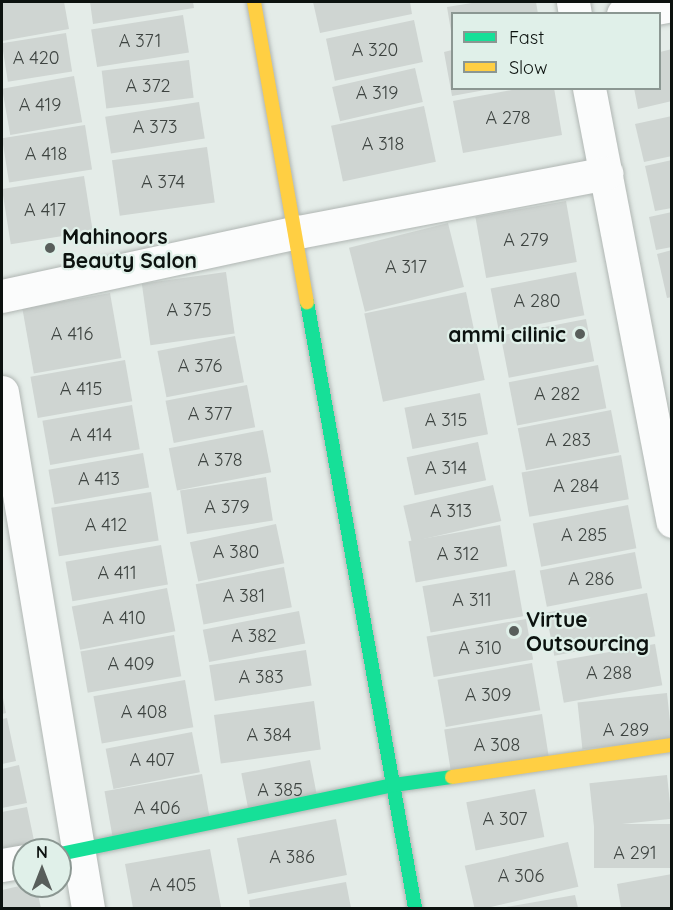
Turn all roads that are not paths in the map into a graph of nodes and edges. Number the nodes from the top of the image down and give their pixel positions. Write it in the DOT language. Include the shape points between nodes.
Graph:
graph roads {
  1 [pos="254,2"];
  2 [pos="672,5"];
  3 [pos="634,12"];
  4 [pos="589,90"];
  5 [pos="606,173"];
  6 [pos="298,232"];
  7 [pos="2,296"];
  8 [pos="2,392"];
  9 [pos="672,521"];
  10 [pos="672,745"];
  11 [pos="393,785"];
  12 [pos="67,838"];
  13 [pos="72,852"];
  14 [pos="72,862"];
  15 [pos="88,909"];
  16 [pos="415,909"];
  1 -- 6 [label="street"];
  2 -- 3 [label="street"];
  4 -- 5 [label="street"];
  5 -- 6 [label="street"];
  5 -- 9 [label="street"];
  6 -- 7 [label="street"];
  6 -- 11 [label="street"];
  8 -- 12 [label="street"];
  10 -- 11 [label="street"];
  11 -- 13 [label="street"];
  11 -- 16 [label="street"];
  14 -- 15 [label="street"];
}
